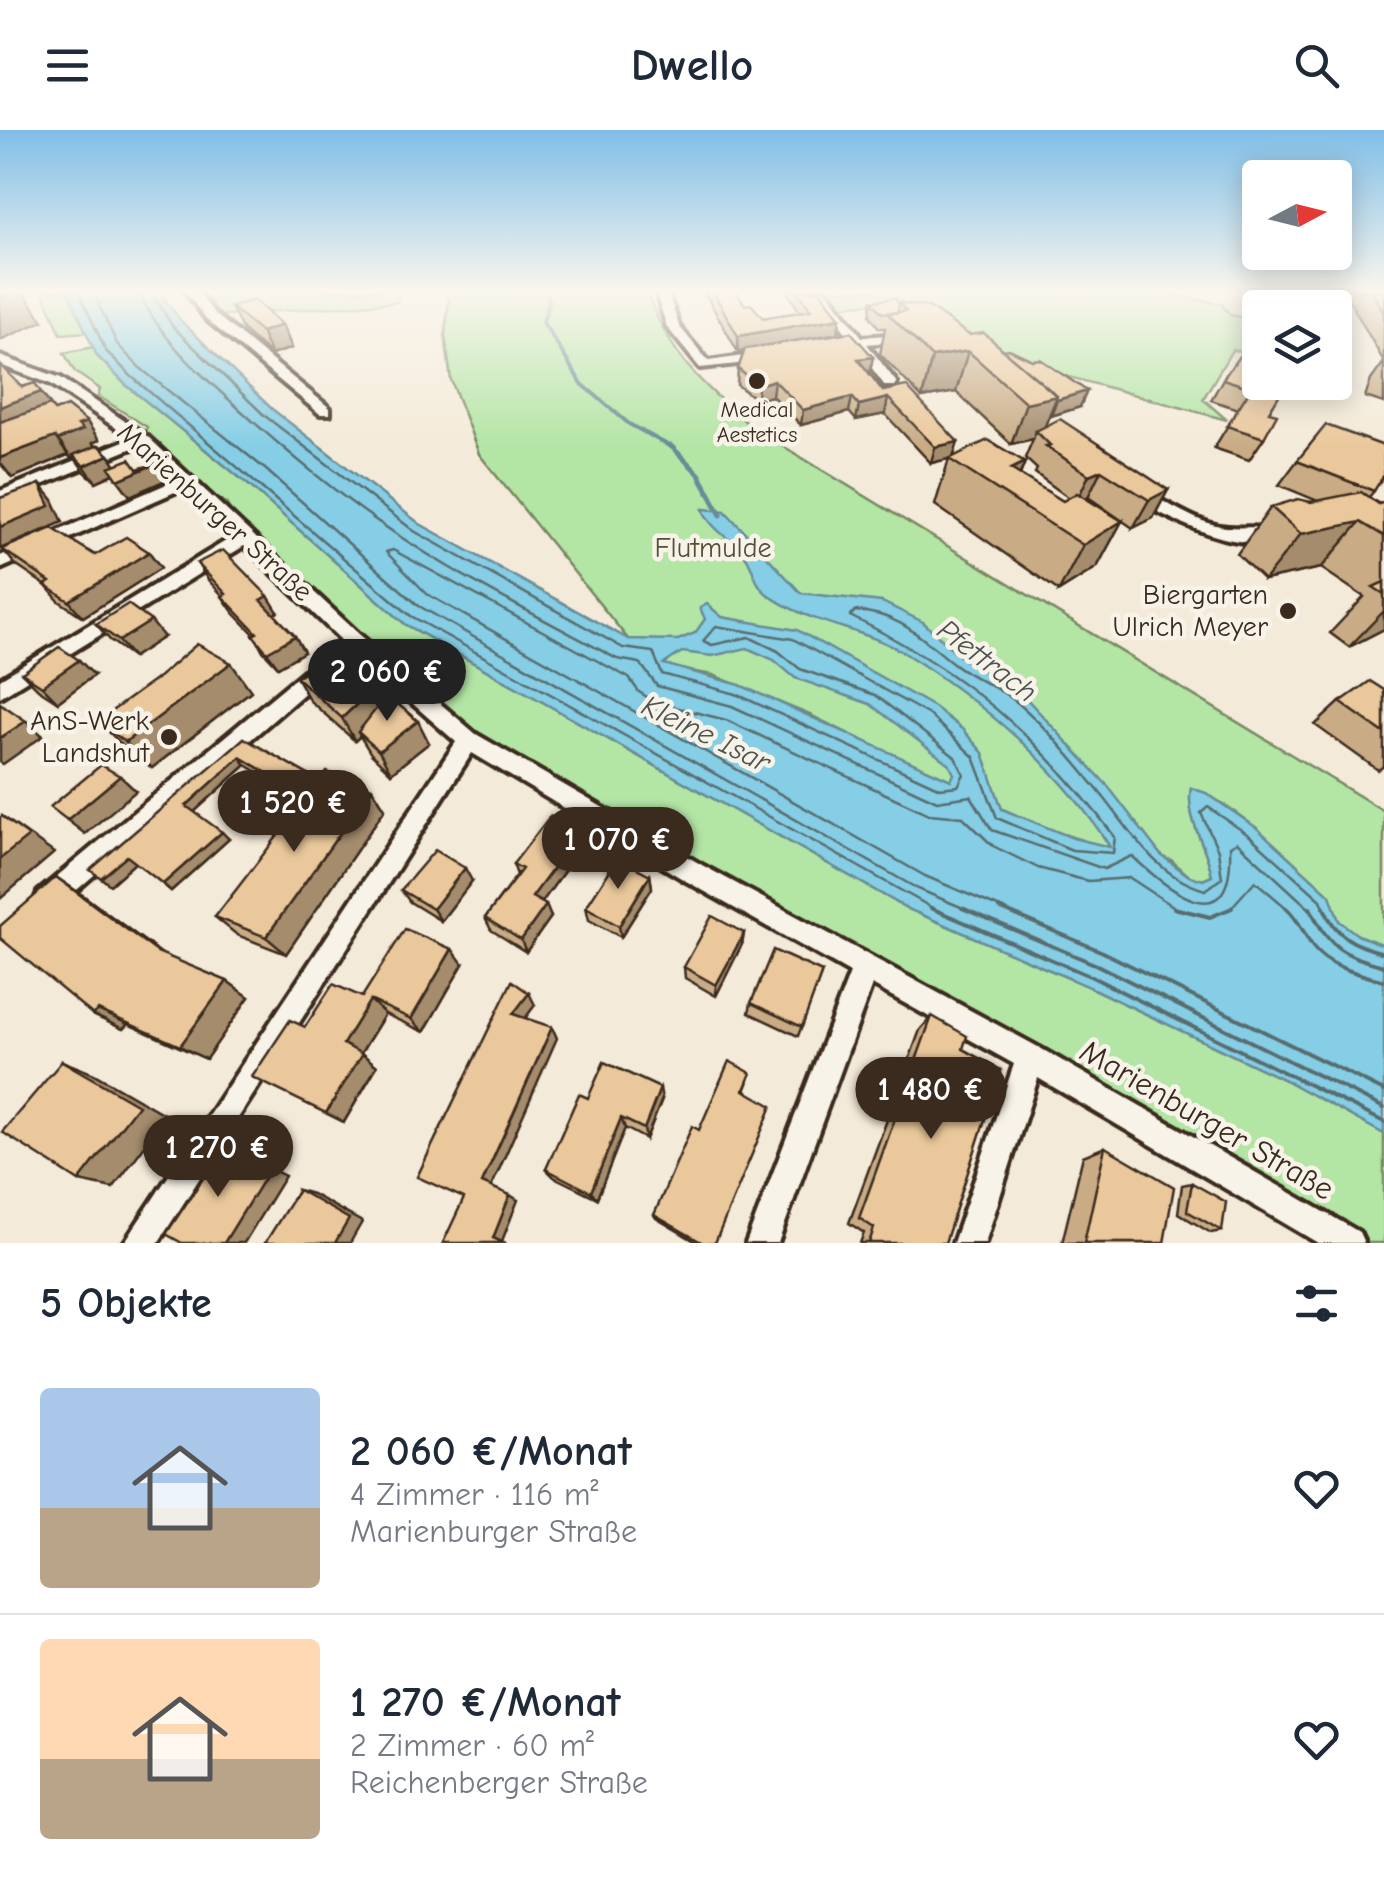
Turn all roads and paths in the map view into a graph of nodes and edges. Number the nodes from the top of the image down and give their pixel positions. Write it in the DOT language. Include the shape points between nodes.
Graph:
graph roads {
  1 [pos="241,342"];
  2 [pos="686,342"];
  3 [pos="843,342"];
  4 [pos="861,342"];
  5 [pos="811,348"];
  6 [pos="774,356"];
  7 [pos="0,360"];
  8 [pos="890,384"];
  9 [pos="325,412"];
  10 [pos="142,439"];
  11 [pos="187,481"];
  12 [pos="1121,482"];
  13 [pos="0,497"];
  14 [pos="1287,533"];
  15 [pos="244,537"];
  16 [pos="0,563"];
  17 [pos="353,640"];
  18 [pos="0,690"];
  19 [pos="469,740"];
  20 [pos="28,917"];
  21 [pos="865,967"];
  22 [pos="1030,1058"];
  23 [pos="140,1243"];
  24 [pos="762,1243"];
  25 [pos="970,1243"];
  26 [pos="1348,1243"];
  1 -- 9 [label="street"];
  2 -- 6 [label="street" via="706,364"];
  3 -- 5 [label="street"];
  4 -- 8 [label="street"];
  7 -- 10 [label="street, Marienburger Straße" via="56,381 83,407"];
  10 -- 11 [label="street, Marienburger Straße"];
  10 -- 13 [label="street"];
  11 -- 15 [label="street, Marienburger Straße"];
  11 -- 16 [label="street"];
  12 -- 14 [label="street" via="1202,530 1236,537"];
  15 -- 17 [label="street, Marienburger Straße"];
  15 -- 18 [label="street"];
  17 -- 19 [label="street, Marienburger Straße"];
  17 -- 20 [label="street"];
  19 -- 21 [label="street, Marienburger Straße"];
  19 -- 23 [label="street"];
  21 -- 22 [label="street, Marienburger Straße"];
  21 -- 24 [label="street"];
  22 -- 25 [label="street"];
  22 -- 26 [label="street, Marienburger Straße"];
}
